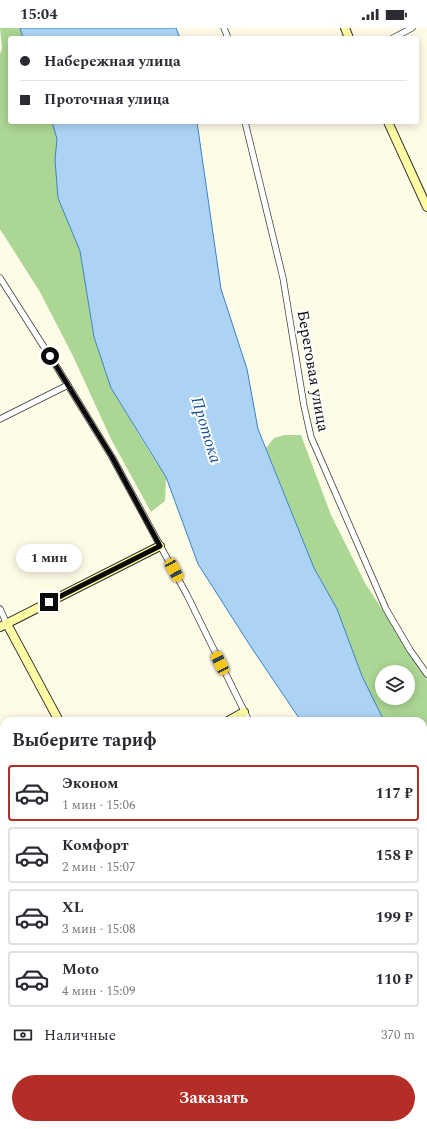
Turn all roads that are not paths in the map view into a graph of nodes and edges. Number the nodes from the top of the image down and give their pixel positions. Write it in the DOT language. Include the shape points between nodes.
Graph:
graph roads {
  1 [pos="412,28"];
  2 [pos="397,36"];
  3 [pos="246,124"];
  4 [pos="389,124"];
  5 [pos="427,207"];
  6 [pos="0,278"];
  7 [pos="68,385"];
  8 [pos="0,419"];
  9 [pos="160,546"];
  10 [pos="0,609"];
  11 [pos="4,625"];
  12 [pos="427,674"];
  13 [pos="244,712"];
  14 [pos="57,717"];
  15 [pos="235,717"];
  16 [pos="247,717"];
  1 -- 2 [label="street"];
  3 -- 12 [label="street, Береговая улица" via="284,278 311,437 386,609"];
  4 -- 5 [label="street"];
  6 -- 7 [label="street"];
  7 -- 8 [label="street"];
  7 -- 9 [label="street" via="112,457"];
  9 -- 11 [label="street"];
  9 -- 13 [label="street"];
  10 -- 11 [label="street"];
  11 -- 14 [label="street"];
  13 -- 15 [label="street"];
  13 -- 16 [label="street"];
}
